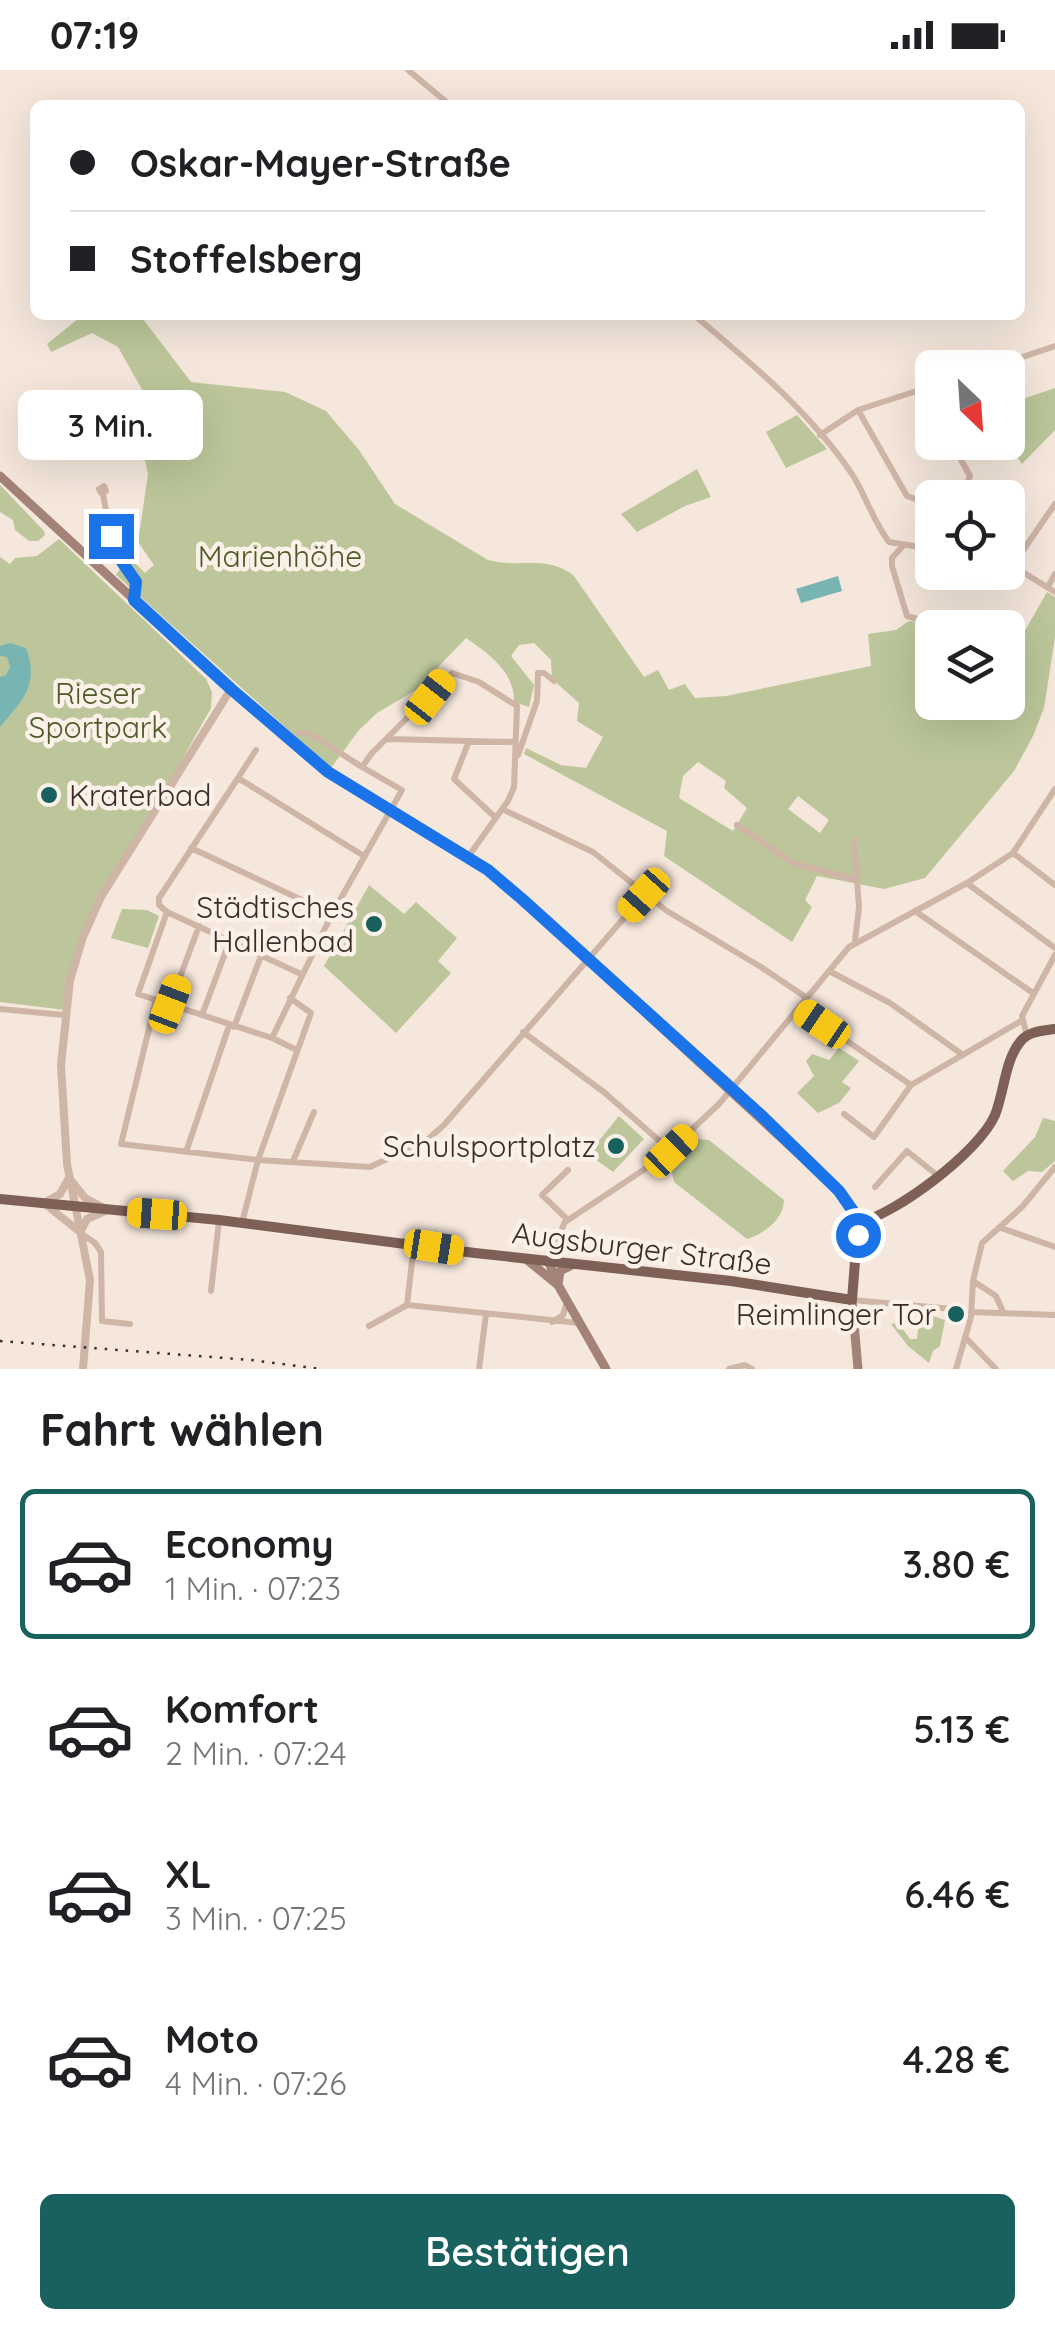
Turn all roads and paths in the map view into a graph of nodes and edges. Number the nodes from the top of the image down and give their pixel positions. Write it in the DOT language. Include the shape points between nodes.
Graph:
graph roads {
  1 [pos="408,70"];
  2 [pos="444,100"];
  3 [pos="700,320"];
  4 [pos="1055,346"];
  5 [pos="1025,356"];
  6 [pos="915,392"];
  7 [pos="858,410"];
  8 [pos="820,435"];
  9 [pos="1,477"];
  10 [pos="104,494"];
  11 [pos="915,499"];
  12 [pos="1055,504"];
  13 [pos="1047,514"];
  14 [pos="1055,520"];
  15 [pos="1025,544"];
  16 [pos="902,546"];
  17 [pos="915,547"];
  18 [pos="1025,574"];
  19 [pos="1055,574"];
  20 [pos="1051,590"];
  21 [pos="134,600"];
  22 [pos="915,618"];
  23 [pos="554,681"];
  24 [pos="231,689"];
  25 [pos="299,733"];
  26 [pos="386,739"];
  27 [pos="470,740"];
  28 [pos="514,742"];
  29 [pos="256,750"];
  30 [pos="516,761"];
  31 [pos="362,766"];
  32 [pos="238,778"];
  33 [pos="1054,795"];
  34 [pos="502,809"];
  35 [pos="391,812"];
  36 [pos="496,818"];
  37 [pos="737,825"];
  38 [pos="854,840"];
  39 [pos="191,848"];
  40 [pos="1014,854"];
  41 [pos="364,856"];
  42 [pos="468,858"];
  43 [pos="858,880"];
  44 [pos="967,883"];
  45 [pos="1055,885"];
  46 [pos="644,895"];
  47 [pos="915,911"];
  48 [pos="167,912"];
  49 [pos="332,914"];
  50 [pos="199,926"];
  51 [pos="230,940"];
  52 [pos="852,945"];
  53 [pos="1055,952"];
  54 [pos="261,956"];
  55 [pos="589,960"];
  56 [pos="829,971"];
  57 [pos="301,974"];
  58 [pos="1033,993"];
  59 [pos="290,998"];
  60 [pos="806,998"];
  61 [pos="156,1000"];
  62 [pos="170,1004"];
  63 [pos="799,1008"];
  64 [pos="0,1009"];
  65 [pos="64,1015"];
  66 [pos="202,1016"];
  67 [pos="1021,1021"];
  68 [pos="232,1026"];
  69 [pos="1055,1029"];
  70 [pos="522,1032"];
  71 [pos="1027,1036"];
  72 [pos="272,1038"];
  73 [pos="296,1052"];
  74 [pos="963,1055"];
  75 [pos="911,1085"];
  76 [pos="732,1090"];
  77 [pos="314,1112"];
  78 [pos="844,1114"];
  79 [pos="671,1151"];
  80 [pos="186,1152"];
  81 [pos="258,1160"];
  82 [pos="293,1162"];
  83 [pos="1055,1167"];
  84 [pos="568,1170"];
  85 [pos="937,1175"];
  86 [pos="69,1178"];
  87 [pos="875,1187"];
  88 [pos="0,1199"];
  89 [pos="44,1204"];
  90 [pos="75,1206"];
  91 [pos="107,1210"];
  92 [pos="219,1220"];
  93 [pos="568,1220"];
  94 [pos="242,1223"];
  95 [pos="858,1223"];
  96 [pos="1001,1228"];
  97 [pos="80,1234"];
  98 [pos="414,1244"];
  99 [pos="1055,1247"];
  100 [pos="525,1258"];
  101 [pos="548,1260"];
  102 [pos="575,1264"];
  103 [pos="972,1281"];
  104 [pos="558,1285"];
  105 [pos="211,1291"];
  106 [pos="814,1295"];
  107 [pos="852,1300"];
  108 [pos="567,1302"];
  109 [pos="407,1305"];
  110 [pos="834,1309"];
  111 [pos="952,1310"];
  112 [pos="970,1312"];
  113 [pos="1003,1312"];
  114 [pos="486,1314"];
  115 [pos="1055,1315"];
  116 [pos="551,1322"];
  117 [pos="579,1322"];
  118 [pos="130,1324"];
  119 [pos="369,1326"];
  120 [pos="965,1336"];
  121 [pos="84,1365"];
  122 [pos="478,1369"];
  123 [pos="606,1369"];
  124 [pos="729,1369"];
  125 [pos="752,1369"];
  126 [pos="858,1369"];
  127 [pos="956,1369"];
  128 [pos="996,1369"];
  1 -- 2 [label="street"];
  3 -- 8 [label="street" via="768,376"];
  4 -- 5 [label="street"];
  6 -- 7 [label="street"];
  7 -- 8 [label="street"];
  7 -- 11 [label="street" via="907,496"];
  8 -- 16 [label="street" via="862,490 883,534"];
  9 -- 21 [label="main road"];
  10 -- 21 [label="street" via="118,556 136,582"];
  12 -- 13 [label="street"];
  13 -- 14 [label="street"];
  13 -- 15 [label="street"];
  16 -- 17 [label="street"];
  16 -- 22 [label="street" via="892,566 907,616"];
  18 -- 20 [label="street"];
  19 -- 20 [label="street"];
  21 -- 24 [label="main road"];
  23 -- 30 [label="street" via="538,674 537,701"];
  24 -- 35 [label="main road" via="328,772"];
  24 -- 65 [label="street" via="101,897"];
  25 -- 31 [label="street"];
  26 -- 27 [label="street"];
  26 -- 28 [label="street" via="452,674 517,706"];
  26 -- 31 [label="street"];
  27 -- 28 [label="street"];
  27 -- 36 [label="street" via="454,779"];
  28 -- 30 [label="street"];
  29 -- 32 [label="street"];
  30 -- 34 [label="street" via="514,788"];
  31 -- 35 [label="street" via="402,790"];
  32 -- 39 [label="street"];
  32 -- 41 [label="street"];
  33 -- 40 [label="street"];
  34 -- 36 [label="street"];
  34 -- 46 [label="street" via="593,852"];
  35 -- 41 [label="street"];
  35 -- 42 [label="main road"];
  36 -- 42 [label="street"];
  37 -- 43 [label="street" via="793,863"];
  38 -- 43 [label="street"];
  39 -- 48 [label="street" via="159,898"];
  39 -- 49 [label="street"];
  40 -- 44 [label="street"];
  40 -- 45 [label="street"];
  41 -- 49 [label="street"];
  42 -- 55 [label="main road"];
  43 -- 52 [label="street"];
  44 -- 47 [label="street"];
  44 -- 53 [label="street"];
  46 -- 55 [label="street"];
  46 -- 60 [label="street"];
  47 -- 52 [label="street"];
  47 -- 58 [label="street"];
  48 -- 50 [label="street"];
  48 -- 61 [label="street" via="138,994"];
  49 -- 57 [label="street"];
  50 -- 51 [label="street"];
  50 -- 62 [label="street"];
  51 -- 54 [label="street"];
  51 -- 66 [label="street"];
  52 -- 56 [label="street"];
  53 -- 58 [label="street"];
  54 -- 57 [label="street"];
  54 -- 68 [label="street"];
  55 -- 70 [label="street"];
  55 -- 76 [label="main road"];
  56 -- 60 [label="street"];
  56 -- 74 [label="street"];
  57 -- 59 [label="street"];
  58 -- 67 [label="street"];
  59 -- 72 [label="street"];
  59 -- 73 [label="street" via="311,1013"];
  60 -- 63 [label="street"];
  61 -- 62 [label="street"];
  61 -- 80 [label="street" via="121,1144"];
  62 -- 66 [label="street"];
  63 -- 75 [label="street"];
  63 -- 76 [label="street"];
  64 -- 65 [label="street"];
  65 -- 86 [label="street"];
  66 -- 68 [label="street"];
  67 -- 71 [label="street"];
  67 -- 74 [label="street"];
  68 -- 72 [label="street"];
  68 -- 80 [label="street"];
  69 -- 71 [label="main road"];
  70 -- 79 [label="street"];
  70 -- 82 [label="street" via="426,1140 370,1167"];
  71 -- 85 [label="main road" via="1016,1048 988,1127"];
  72 -- 73 [label="street"];
  73 -- 81 [label="street"];
  74 -- 75 [label="street"];
  75 -- 78 [label="street" via="874,1137"];
  76 -- 79 [label="street"];
  76 -- 95 [label="main road" via="839,1191"];
  77 -- 82 [label="street"];
  79 -- 93 [label="street"];
  80 -- 81 [label="street"];
  81 -- 82 [label="street"];
  81 -- 94 [label="street"];
  83 -- 96 [label="street"];
  84 -- 93 [label="street" via="542,1194"];
  85 -- 87 [label="street" via="907,1151"];
  85 -- 95 [label="main road" via="892,1211"];
  86 -- 89 [label="street"];
  86 -- 90 [label="street"];
  86 -- 91 [label="street"];
  88 -- 89 [label="main road, Augsburger Straße"];
  89 -- 90 [label="main road, Augsburger Straße"];
  89 -- 97 [label="street"];
  90 -- 91 [label="main road, Augsburger Straße"];
  90 -- 97 [label="street"];
  91 -- 92 [label="main road, Augsburger Straße"];
  91 -- 97 [label="street" via="86,1220"];
  92 -- 94 [label="main road, Augsburger Straße"];
  92 -- 105 [label="street"];
  93 -- 101 [label="street"];
  94 -- 98 [label="main road, Augsburger Straße"];
  95 -- 107 [label="main road"];
  96 -- 99 [label="street"];
  96 -- 103 [label="street" via="982,1244"];
  97 -- 118 [label="street" via="101,1252 102,1321"];
  97 -- 121 [label="street" via="90,1280"];
  98 -- 100 [label="main road, Augsburger Straße"];
  98 -- 109 [label="street"];
  100 -- 101 [label="main road, Augsburger Straße"];
  100 -- 104 [label="main road"];
  101 -- 102 [label="main road, Augsburger Straße"];
  101 -- 104 [label="main road"];
  102 -- 104 [label="main road" via="560,1271"];
  102 -- 106 [label="main road, Augsburger Straße"];
  103 -- 112 [label="street"];
  103 -- 113 [label="street" via="996,1296"];
  104 -- 108 [label="main road"];
  106 -- 107 [label="main road, Augsburger Straße"];
  106 -- 110 [label="street" via="814,1317"];
  107 -- 111 [label="street, Augsburger Straße"];
  107 -- 126 [label="main road"];
  108 -- 116 [label="street"];
  108 -- 117 [label="main road"];
  109 -- 114 [label="street"];
  109 -- 119 [label="street"];
  112 -- 113 [label="street"];
  112 -- 120 [label="street"];
  113 -- 115 [label="street"];
  114 -- 116 [label="street"];
  114 -- 122 [label="street"];
  116 -- 117 [label="street"];
  117 -- 123 [label="main road"];
  120 -- 127 [label="street"];
  120 -- 128 [label="street"];
  124 -- 125 [label="street"];
}
